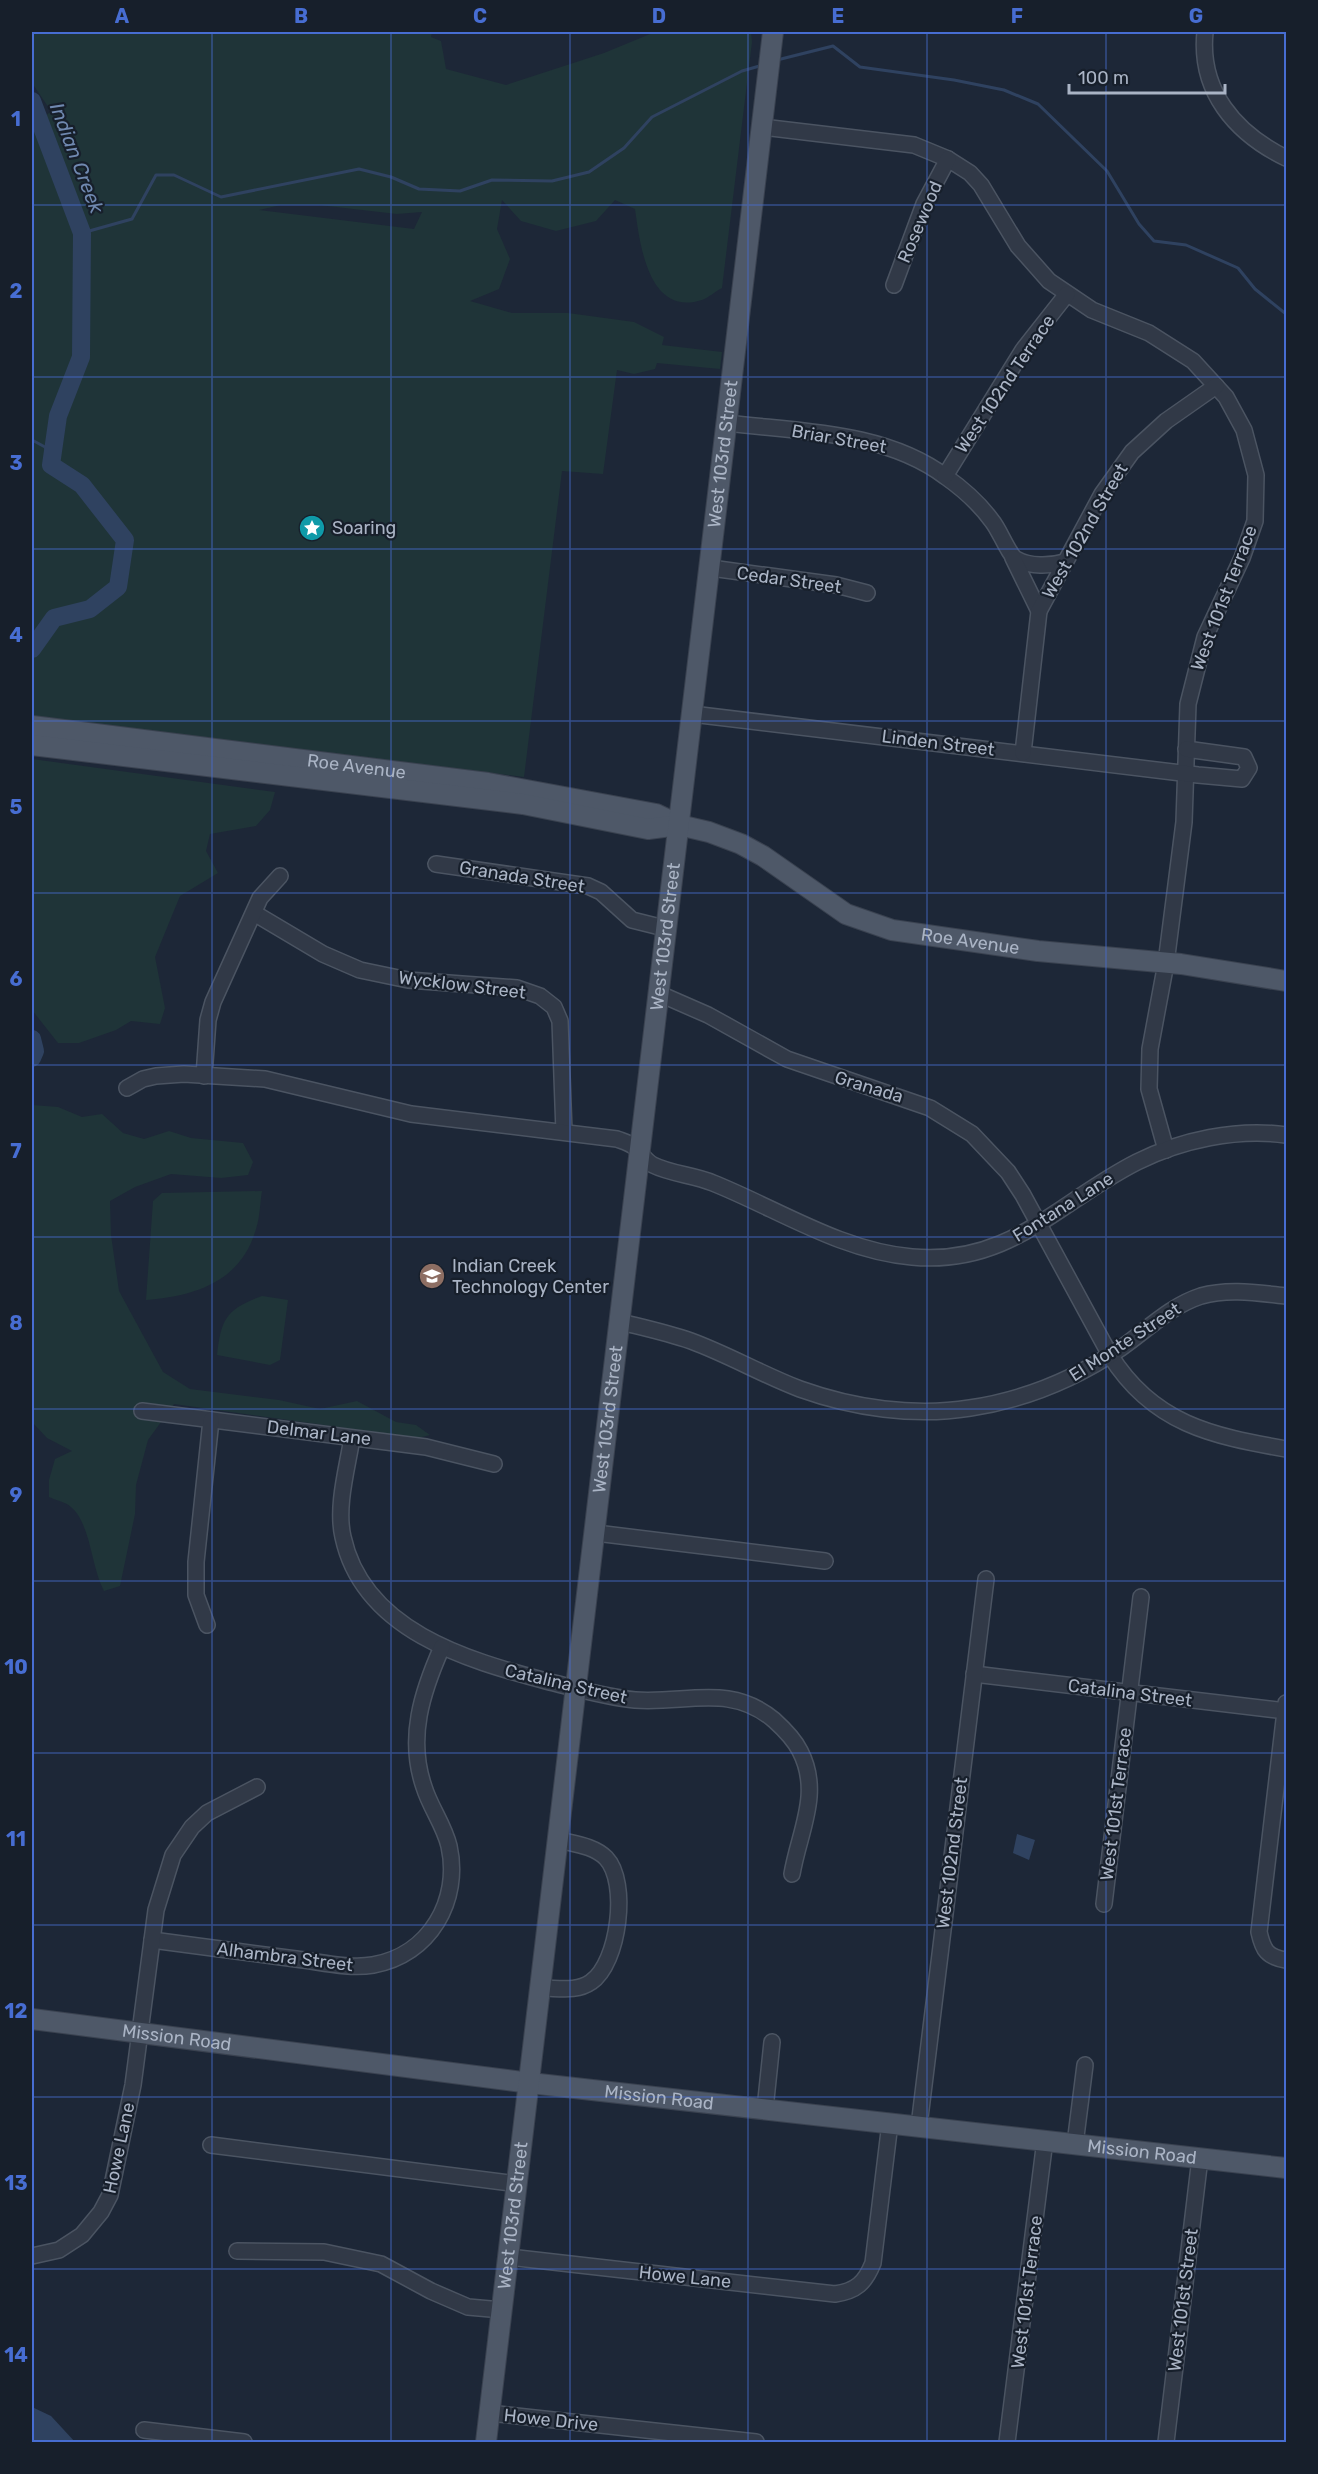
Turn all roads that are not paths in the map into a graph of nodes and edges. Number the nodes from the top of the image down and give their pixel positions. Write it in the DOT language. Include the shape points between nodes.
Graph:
graph roads {
  1 [pos="773,32"];
  2 [pos="1205,32"];
  3 [pos="762,127"];
  4 [pos="1287,158"];
  5 [pos="948,159"];
  6 [pos="894,285"];
  7 [pos="1067,294"];
  8 [pos="1216,386"];
  9 [pos="727,423"];
  10 [pos="945,476"];
  11 [pos="1013,558"];
  12 [pos="1065,562"];
  13 [pos="711,568"];
  14 [pos="867,593"];
  15 [pos="1039,611"];
  16 [pos="692,714"];
  17 [pos="32,726"];
  18 [pos="46,741"];
  19 [pos="1186,749"];
  20 [pos="1023,753"];
  21 [pos="1184,773"];
  22 [pos="679,825"];
  23 [pos="436,864"];
  24 [pos="280,876"];
  25 [pos="254,913"];
  26 [pos="668,929"];
  27 [pos="1166,963"];
  28 [pos="1287,981"];
  29 [pos="660,994"];
  30 [pos="204,1076"];
  31 [pos="127,1088"];
  32 [pos="564,1132"];
  33 [pos="1287,1136"];
  34 [pos="1166,1150"];
  35 [pos="641,1154"];
  36 [pos="1039,1225"];
  37 [pos="1287,1296"];
  38 [pos="621,1322"];
  39 [pos="1110,1355"];
  40 [pos="142,1411"];
  41 [pos="211,1420"];
  42 [pos="352,1438"];
  43 [pos="1287,1449"];
  44 [pos="494,1464"];
  45 [pos="596,1533"];
  46 [pos="825,1561"];
  47 [pos="986,1579"];
  48 [pos="1141,1597"];
  49 [pos="207,1625"];
  50 [pos="442,1647"];
  51 [pos="974,1674"];
  52 [pos="576,1689"];
  53 [pos="1130,1693"];
  54 [pos="1286,1707"];
  55 [pos="257,1787"];
  56 [pos="559,1840"];
  57 [pos="792,1874"];
  58 [pos="1104,1904"];
  59 [pos="152,1940"];
  60 [pos="1287,1960"];
  61 [pos="542,1988"];
  62 [pos="32,2019"];
  63 [pos="140,2033"];
  64 [pos="772,2042"];
  65 [pos="1085,2065"];
  66 [pos="530,2083"];
  67 [pos="765,2109"];
  68 [pos="890,2123"];
  69 [pos="919,2126"];
  70 [pos="1045,2140"];
  71 [pos="1075,2144"];
  72 [pos="211,2145"];
  73 [pos="1200,2158"];
  74 [pos="1287,2168"];
  75 [pos="518,2184"];
  76 [pos="237,2251"];
  77 [pos="32,2256"];
  78 [pos="509,2257"];
  79 [pos="502,2310"];
  80 [pos="490,2413"];
  81 [pos="144,2430"];
  82 [pos="244,2442"];
  83 [pos="486,2442"];
  84 [pos="756,2442"];
  85 [pos="1007,2442"];
  86 [pos="1166,2442"];
  1 -- 3 [label="main road, West 103rd Street"];
  2 -- 4 [label="street" via="1205,60 1220,104 1256,142"];
  3 -- 5 [label="street, West 101st Terrace" via="914,145"];
  3 -- 9 [label="main road, West 103rd Street"];
  5 -- 6 [label="street, Rosewood" via="924,204"];
  5 -- 7 [label="street, West 101st Terrace" via="981,184 1018,246 1049,281"];
  7 -- 8 [label="street, West 101st Terrace" via="1092,310 1174,346"];
  7 -- 10 [label="street, West 102nd Terrace" via="1023,350"];
  8 -- 12 [label="street, West 102nd Street" via="1166,421 1132,452 1102,494"];
  8 -- 19 [label="street, West 101st Terrace" via="1232,407 1252,449 1258,498 1250,541 1215,612 1195,670 1188,704"];
  9 -- 10 [label="street, Briar Street" via="864,440 908,455"];
  9 -- 13 [label="main road, West 103rd Street"];
  10 -- 11 [label="street, Briar Street" via="980,505"];
  11 -- 12 [label="street" via="1028,564"];
  11 -- 15 [label="street, Briar Street"];
  12 -- 15 [label="street, West 102nd Street"];
  13 -- 14 [label="street, Cedar Street"];
  13 -- 16 [label="main road, West 103rd Street"];
  15 -- 20 [label="street, West 102nd Street"];
  16 -- 20 [label="street, Linden Street"];
  16 -- 22 [label="main road, West 103rd Street"];
  17 -- 18 [label="main road, Roe Avenue"];
  18 -- 22 [label="main road, Roe Avenue" via="514,787 656,814"];
  19 -- 21 [label="street, West 101st Terrace"];
  19 -- 21 [label="street" via="1244,757 1249,768 1242,778"];
  20 -- 21 [label="street, Linden Street"];
  21 -- 27 [label="street, West 101st Terrace" via="1184,822"];
  22 -- 26 [label="main road, West 103rd Street"];
  22 -- 27 [label="main road, Roe Avenue" via="741,844 846,914 874,925 984,945"];
  23 -- 26 [label="street, Granada Street" via="588,886 601,892 632,920"];
  24 -- 25 [label="street" via="260,898"];
  25 -- 30 [label="street" via="213,1002"];
  25 -- 32 [label="street, Wycklow Street" via="323,954 360,970 408,980 517,988 540,996 554,1007 560,1021"];
  26 -- 29 [label="main road, West 103rd Street"];
  27 -- 28 [label="main road, Roe Avenue"];
  27 -- 34 [label="street, West 101st Terrace" via="1148,1069 1152,1106"];
  29 -- 35 [label="main road, West 103rd Street"];
  29 -- 36 [label="street, Granada" via="708,1014 787,1059 911,1100 952,1120 991,1152 1008,1172"];
  30 -- 31 [label="street" via="156,1076"];
  30 -- 32 [label="street" via="265,1079 411,1114"];
  32 -- 35 [label="street" via="617,1139"];
  33 -- 34 [label="street, Fontana Lane" via="1222,1136"];
  34 -- 36 [label="street, Fontana Lane" via="1129,1167"];
  35 -- 36 [label="street, Fontana Lane" via="650,1164 713,1183 829,1235 885,1253 922,1257 970,1253 997,1246"];
  35 -- 38 [label="main road, West 103rd Street"];
  36 -- 39 [label="street"];
  37 -- 39 [label="street, El Monte Street" via="1229,1292 1199,1297 1172,1311"];
  38 -- 39 [label="street, El Monte Street" via="692,1342 833,1400 903,1411 931,1412 993,1404 1052,1386"];
  38 -- 45 [label="main road, West 103rd Street"];
  39 -- 43 [label="street" via="1141,1394 1187,1425 1227,1438"];
  40 -- 41 [label="street, Delmar Lane"];
  41 -- 42 [label="street, Delmar Lane"];
  41 -- 49 [label="street" via="196,1562 196,1594"];
  42 -- 44 [label="street, Delmar Lane" via="426,1447"];
  42 -- 50 [label="street, Catalina Street" via="342,1535 353,1569 377,1604"];
  45 -- 46 [label="street"];
  45 -- 52 [label="main road, West 103rd Street"];
  47 -- 51 [label="street, West 102nd Street"];
  48 -- 53 [label="street, West 101st Terrace"];
  50 -- 52 [label="street, Catalina Street" via="480,1663"];
  50 -- 59 [label="street, Alhambra Street" via="424,1687 417,1747 423,1785 447,1838 453,1882 444,1911 422,1941 398,1957 357,1966"];
  51 -- 53 [label="street, Catalina Street"];
  51 -- 69 [label="street, West 102nd Street"];
  52 -- 56 [label="main road, West 103rd Street"];
  52 -- 57 [label="street, Catalina Street" via="634,1700 724,1697 758,1709 783,1728 800,1751 810,1786 808,1813"];
  53 -- 54 [label="street, Catalina Street"];
  53 -- 58 [label="street, West 101st Terrace"];
  54 -- 60 [label="street" via="1259,1932 1263,1948 1270,1956"];
  55 -- 59 [label="street, Howe Lane" via="207,1813 178,1845 163,1878"];
  56 -- 61 [label="main road, West 103rd Street"];
  56 -- 61 [label="street" via="595,1850 606,1858 618,1882 619,1896 612,1950 600,1974 575,1989"];
  59 -- 63 [label="street, Howe Lane"];
  61 -- 66 [label="main road, West 103rd Street"];
  62 -- 63 [label="main road, Mission Road"];
  63 -- 66 [label="main road, Mission Road"];
  63 -- 77 [label="street, Howe Lane" via="133,2085 107,2203 90,2227 66,2246"];
  64 -- 67 [label="street"];
  65 -- 71 [label="street"];
  66 -- 67 [label="main road, Mission Road"];
  66 -- 75 [label="main road, West 103rd Street"];
  67 -- 68 [label="main road, Mission Road"];
  68 -- 69 [label="main road, Mission Road"];
  68 -- 78 [label="street, Howe Lane" via="873,2263 867,2277 848,2292 835,2294"];
  69 -- 70 [label="main road, Mission Road"];
  70 -- 71 [label="main road, Mission Road"];
  70 -- 85 [label="street, West 101st Terrace"];
  71 -- 73 [label="main road, Mission Road"];
  72 -- 75 [label="street"];
  73 -- 74 [label="main road, Mission Road"];
  73 -- 86 [label="street, West 101st Street"];
  75 -- 78 [label="main road, West 103rd Street"];
  76 -- 79 [label="street" via="324,2252 381,2264 468,2307"];
  78 -- 79 [label="main road, West 103rd Street"];
  79 -- 80 [label="main road, West 103rd Street"];
  80 -- 83 [label="main road, West 103rd Street"];
  80 -- 84 [label="street, Howe Drive"];
  81 -- 82 [label="street"];
}
